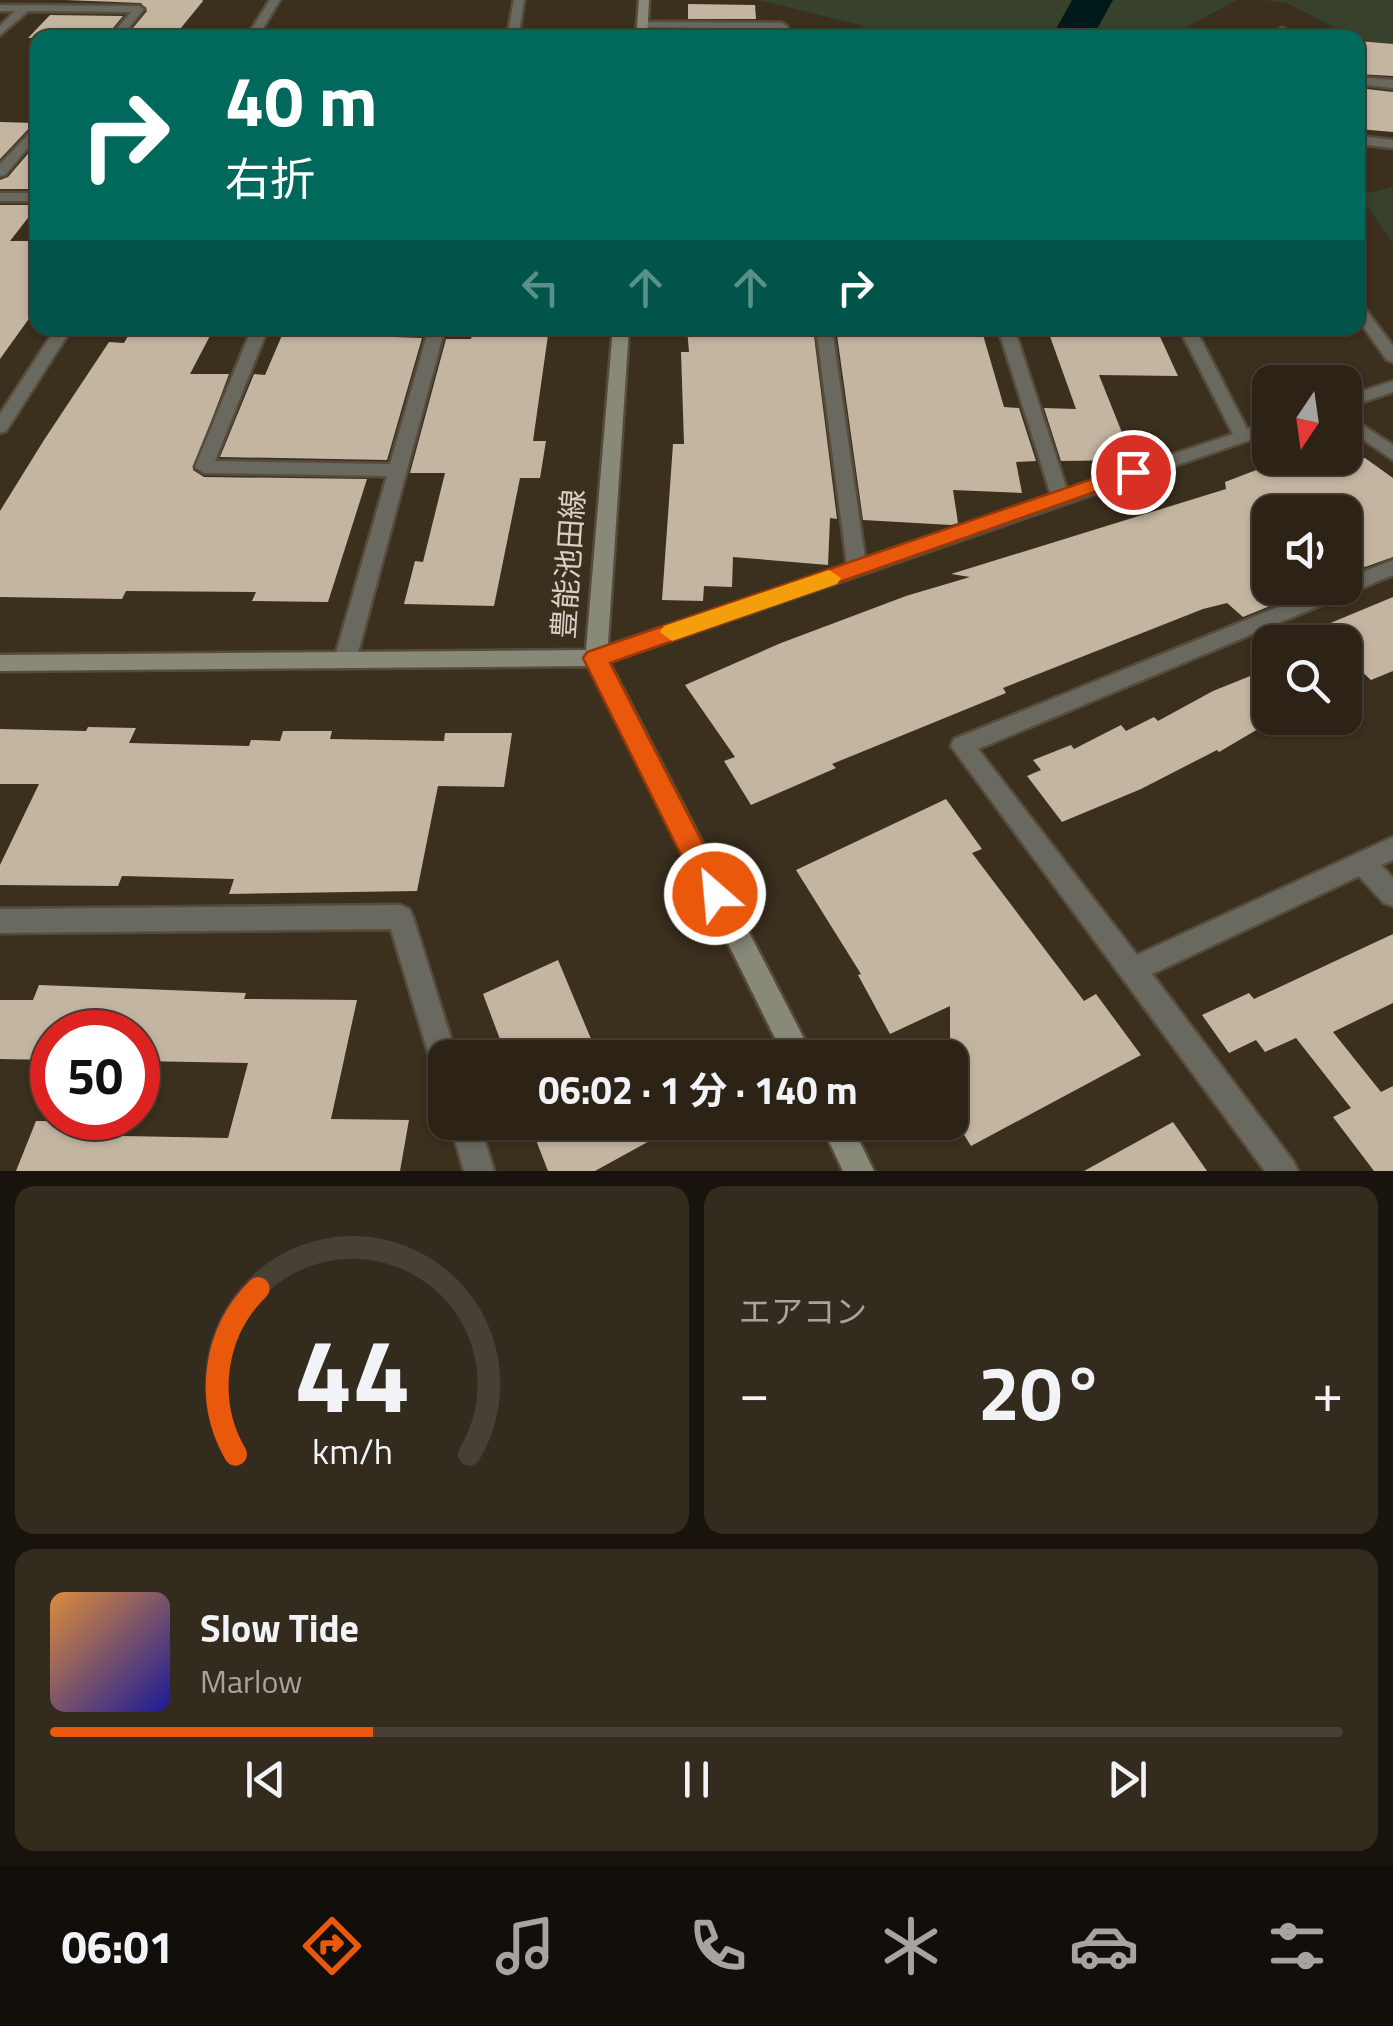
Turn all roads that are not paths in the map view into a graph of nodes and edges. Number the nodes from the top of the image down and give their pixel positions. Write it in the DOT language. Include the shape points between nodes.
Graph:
graph roads {
  1 [pos="276,0"];
  2 [pos="519,0"];
  3 [pos="644,0"];
  4 [pos="0,8"];
  5 [pos="24,8"];
  6 [pos="121,30"];
  7 [pos="256,30"];
  8 [pos="513,30"];
  9 [pos="642,30"];
  10 [pos="670,30"];
  11 [pos="783,30"];
  12 [pos="0,32"];
  13 [pos="1365,82"];
  14 [pos="1393,84"];
  15 [pos="30,137"];
  16 [pos="1365,141"];
  17 [pos="1393,144"];
  18 [pos="0,172"];
  19 [pos="0,197"];
  20 [pos="30,197"];
  21 [pos="1365,319"];
  22 [pos="59,335"];
  23 [pos="257,335"];
  24 [pos="435,335"];
  25 [pos="619,335"];
  26 [pos="825,335"];
  27 [pos="1008,335"];
  28 [pos="1191,335"];
  29 [pos="1393,357"];
  30 [pos="1393,386"];
  31 [pos="1362,397"];
  32 [pos="0,427"];
  33 [pos="1362,431"];
  34 [pos="1252,433"];
  35 [pos="1242,436"];
  36 [pos="1393,454"];
  37 [pos="398,470"];
  38 [pos="1060,496"];
  39 [pos="1393,567"];
  40 [pos="857,568"];
  41 [pos="1362,580"];
  42 [pos="1301,605"];
  43 [pos="596,658"];
  44 [pos="345,660"];
  45 [pos="0,663"];
  46 [pos="1393,848"];
  47 [pos="1364,864"];
  48 [pos="1393,896"];
  49 [pos="0,920"];
  50 [pos="1133,970"];
  51 [pos="438,1040"];
  52 [pos="791,1040"];
  53 [pos="470,1140"];
  54 [pos="843,1140"];
  55 [pos="479,1171"];
  56 [pos="859,1171"];
  57 [pos="1283,1171"];
  1 -- 7 [label="street"];
  2 -- 8 [label="street"];
  3 -- 9 [label="main road"];
  4 -- 5 [label="street"];
  5 -- 6 [label="street" via="138,9"];
  5 -- 12 [label="street"];
  10 -- 11 [label="street"];
  13 -- 14 [label="street"];
  15 -- 18 [label="street"];
  16 -- 17 [label="street"];
  19 -- 20 [label="street"];
  21 -- 29 [label="street"];
  22 -- 32 [label="street"];
  23 -- 37 [label="street" via="204,467"];
  24 -- 37 [label="street"];
  25 -- 43 [label="main road, 豊能池田線"];
  26 -- 40 [label="street"];
  27 -- 38 [label="street"];
  28 -- 35 [label="street"];
  30 -- 31 [label="street"];
  33 -- 36 [label="street"];
  34 -- 35 [label="street"];
  35 -- 38 [label="street"];
  37 -- 44 [label="street"];
  38 -- 40 [label="street"];
  39 -- 41 [label="street"];
  40 -- 43 [label="street"];
  42 -- 50 [label="street" via="962,746"];
  43 -- 44 [label="main road"];
  43 -- 52 [label="main road, 豊能池田線"];
  44 -- 45 [label="main road"];
  46 -- 47 [label="street"];
  47 -- 48 [label="street"];
  47 -- 50 [label="street"];
  49 -- 51 [label="street" via="400,917"];
  50 -- 57 [label="street"];
  53 -- 55 [label="street"];
  54 -- 56 [label="main road"];
}
